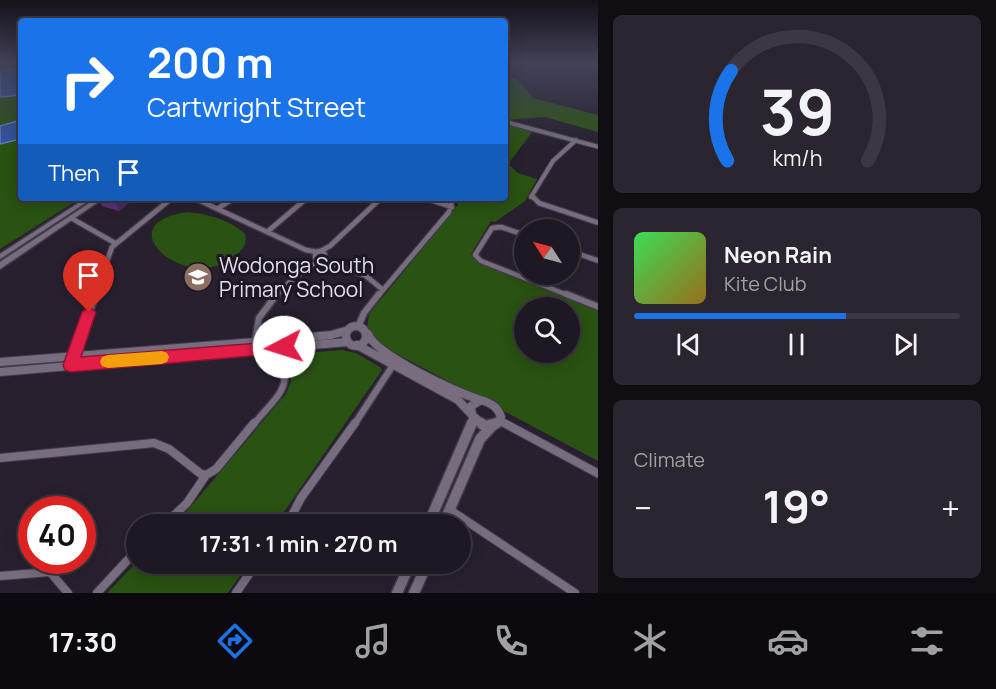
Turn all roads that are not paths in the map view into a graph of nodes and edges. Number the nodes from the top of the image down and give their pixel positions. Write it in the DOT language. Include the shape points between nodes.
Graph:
graph roads {
  1 [pos="508,123"];
  2 [pos="576,140"];
  3 [pos="598,147"];
  4 [pos="85,201"];
  5 [pos="96,201"];
  6 [pos="169,201"];
  7 [pos="200,201"];
  8 [pos="229,201"];
  9 [pos="303,201"];
  10 [pos="378,201"];
  11 [pos="434,201"];
  12 [pos="453,201"];
  13 [pos="452,207"];
  14 [pos="217,209"];
  15 [pos="71,218"];
  16 [pos="598,223"];
  17 [pos="267,232"];
  18 [pos="514,232"];
  19 [pos="115,243"];
  20 [pos="330,246"];
  21 [pos="316,254"];
  22 [pos="580,255"];
  23 [pos="0,257"];
  24 [pos="324,257"];
  25 [pos="598,261"];
  26 [pos="0,266"];
  27 [pos="308,267"];
  28 [pos="514,274"];
  29 [pos="542,285"];
  30 [pos="383,290"];
  31 [pos="598,307"];
  32 [pos="358,327"];
  33 [pos="345,331"];
  34 [pos="368,334"];
  35 [pos="255,342"];
  36 [pos="348,342"];
  37 [pos="283,343"];
  38 [pos="357,345"];
  39 [pos="74,355"];
  40 [pos="395,361"];
  41 [pos="0,362"];
  42 [pos="71,365"];
  43 [pos="0,372"];
  44 [pos="481,400"];
  45 [pos="473,416"];
  46 [pos="496,424"];
  47 [pos="0,458"];
  48 [pos="598,474"];
  49 [pos="206,475"];
  50 [pos="438,502"];
  51 [pos="450,510"];
  52 [pos="176,514"];
  53 [pos="293,514"];
  54 [pos="433,514"];
  55 [pos="448,514"];
  56 [pos="126,562"];
  57 [pos="249,574"];
  58 [pos="406,574"];
  59 [pos="423,574"];
  60 [pos="0,576"];
  61 [pos="68,593"];
  62 [pos="97,593"];
  63 [pos="236,593"];
  64 [pos="397,593"];
  65 [pos="414,593"];
  66 [pos="575,593"];
  1 -- 2 [label="street"];
  2 -- 3 [label="street"];
  2 -- 16 [label="street" via="553,161 531,197"];
  4 -- 23 [label="main road"];
  5 -- 15 [label="main road"];
  6 -- 19 [label="street"];
  7 -- 14 [label="street"];
  8 -- 14 [label="street"];
  9 -- 17 [label="street"];
  10 -- 20 [label="street"];
  11 -- 13 [label="street"];
  12 -- 13 [label="street"];
  13 -- 30 [label="street"];
  14 -- 17 [label="street"];
  15 -- 19 [label="street"];
  15 -- 26 [label="main road"];
  17 -- 21 [label="street"];
  18 -- 28 [label="street" via="492,228 475,255"];
  19 -- 39 [label="street"];
  20 -- 21 [label="street"];
  20 -- 24 [label="street"];
  21 -- 24 [label="street"];
  21 -- 27 [label="street"];
  22 -- 25 [label="street"];
  24 -- 27 [label="street"];
  24 -- 30 [label="street" via="377,282"];
  27 -- 35 [label="street" via="266,306 257,322"];
  29 -- 31 [label="street"];
  30 -- 32 [label="street"];
  32 -- 33 [label="street"];
  32 -- 34 [label="street"];
  33 -- 36 [label="street"];
  33 -- 37 [label="street"];
  34 -- 38 [label="street" via="367,340"];
  34 -- 40 [label="street" via="371,342"];
  35 -- 37 [label="street"];
  35 -- 39 [label="street"];
  36 -- 37 [label="street"];
  36 -- 38 [label="street"];
  37 -- 42 [label="street"];
  37 -- 49 [label="street" via="286,379 282,391 216,469"];
  38 -- 40 [label="street"];
  39 -- 41 [label="street"];
  39 -- 42 [label="street"];
  40 -- 44 [label="street" via="457,393"];
  40 -- 45 [label="street" via="458,400"];
  40 -- 53 [label="street"];
  42 -- 43 [label="street"];
  44 -- 45 [label="street" via="471,406"];
  44 -- 46 [label="street" via="498,409"];
  45 -- 46 [label="street" via="484,426"];
  45 -- 50 [label="street" via="472,428"];
  46 -- 48 [label="street"];
  46 -- 51 [label="street" via="480,439"];
  47 -- 49 [label="street" via="154,443"];
  49 -- 52 [label="street"];
  50 -- 51 [label="street"];
  50 -- 54 [label="street"];
  51 -- 55 [label="street"];
  51 -- 66 [label="street"];
  56 -- 62 [label="street"];
  57 -- 63 [label="street"];
  58 -- 64 [label="street"];
  59 -- 65 [label="street"];
  60 -- 61 [label="street" via="50,572"];
}
